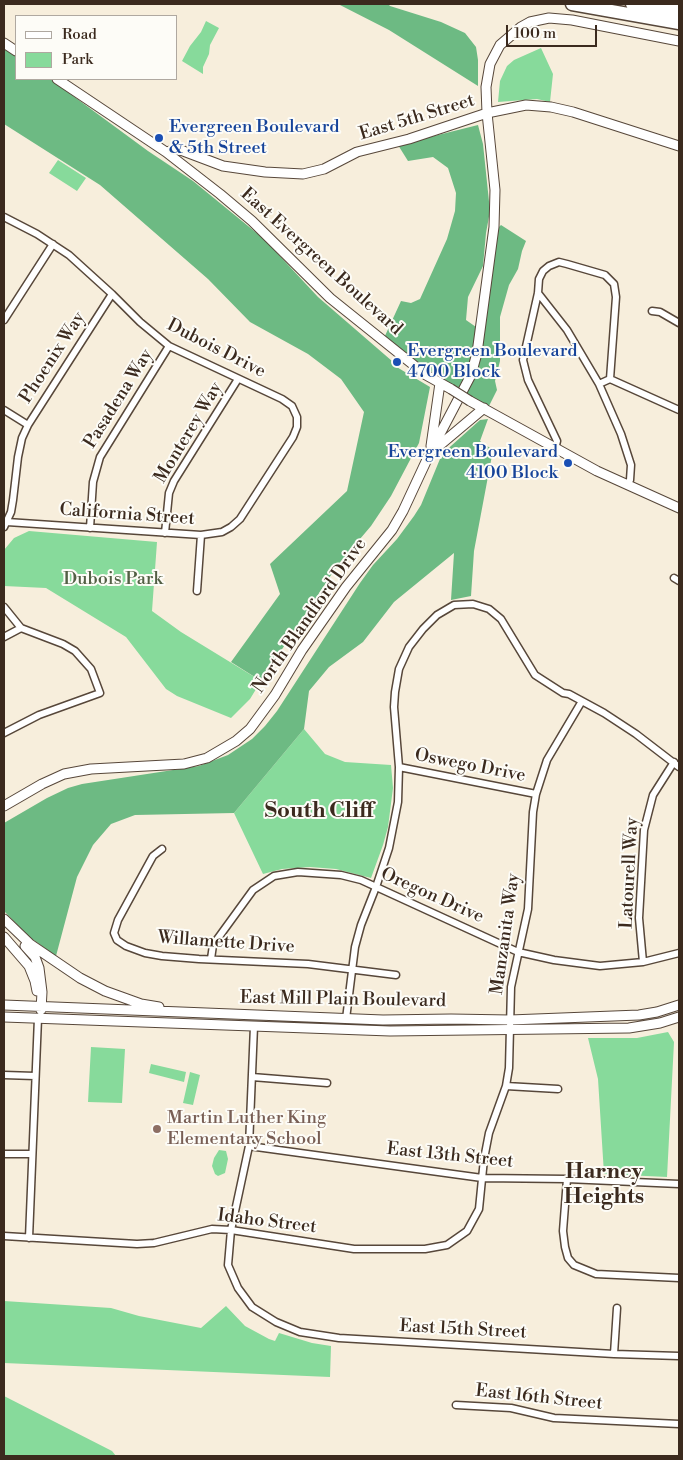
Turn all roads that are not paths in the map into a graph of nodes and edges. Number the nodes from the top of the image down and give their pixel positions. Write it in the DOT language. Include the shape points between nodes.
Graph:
graph roads {
  1 [pos="572,4"];
  2 [pos="632,4"];
  3 [pos="679,11"];
  4 [pos="679,23"];
  5 [pos="679,41"];
  6 [pos="4,42"];
  7 [pos="15,50"];
  8 [pos="58,80"];
  9 [pos="486,113"];
  10 [pos="679,146"];
  11 [pos="166,152"];
  12 [pos="4,217"];
  13 [pos="53,244"];
  14 [pos="538,293"];
  15 [pos="112,294"];
  16 [pos="7,309"];
  17 [pos="652,312"];
  18 [pos="4,320"];
  19 [pos="679,323"];
  20 [pos="169,346"];
  21 [pos="238,379"];
  22 [pos="610,379"];
  23 [pos="440,383"];
  24 [pos="599,384"];
  25 [pos="484,408"];
  26 [pos="4,410"];
  27 [pos="679,410"];
  28 [pos="28,426"];
  29 [pos="555,449"];
  30 [pos="430,453"];
  31 [pos="628,485"];
  32 [pos="679,508"];
  33 [pos="240,519"];
  34 [pos="5,524"];
  35 [pos="90,528"];
  36 [pos="165,533"];
  37 [pos="201,535"];
  38 [pos="197,591"];
  39 [pos="4,607"];
  40 [pos="21,628"];
  41 [pos="4,636"];
  42 [pos="582,701"];
  43 [pos="4,733"];
  44 [pos="676,764"];
  45 [pos="398,768"];
  46 [pos="536,794"];
  47 [pos="4,806"];
  48 [pos="162,849"];
  49 [pos="376,886"];
  50 [pos="4,919"];
  51 [pos="4,924"];
  52 [pos="4,937"];
  53 [pos="518,952"];
  54 [pos="679,953"];
  55 [pos="211,959"];
  56 [pos="644,962"];
  57 [pos="351,969"];
  58 [pos="396,975"];
  59 [pos="4,1005"];
  60 [pos="679,1005"];
  61 [pos="39,1007"];
  62 [pos="184,1013"];
  63 [pos="4,1017"];
  64 [pos="679,1017"];
  65 [pos="38,1018"];
  66 [pos="346,1018"];
  67 [pos="510,1020"];
  68 [pos="254,1026"];
  69 [pos="510,1031"];
  70 [pos="4,1075"];
  71 [pos="35,1076"];
  72 [pos="252,1077"];
  73 [pos="327,1083"];
  74 [pos="506,1086"];
  75 [pos="558,1089"];
  76 [pos="249,1146"];
  77 [pos="4,1154"];
  78 [pos="32,1154"];
  79 [pos="482,1178"];
  80 [pos="567,1178"];
  81 [pos="679,1184"];
  82 [pos="231,1230"];
  83 [pos="4,1236"];
  84 [pos="28,1238"];
  85 [pos="679,1278"];
  86 [pos="616,1308"];
  87 [pos="614,1354"];
  88 [pos="679,1356"];
  89 [pos="456,1405"];
  90 [pos="679,1424"];
  1 -- 4 [label="highway"];
  2 -- 3 [label="highway"];
  5 -- 9 [label="street, North Blandford Drive" via="572,20 549,18 530,22 508,37 494,54 488,74"];
  6 -- 7 [label="street"];
  8 -- 11 [label="street, East Evergreen Boulevard"];
  9 -- 10 [label="street, East 5th Street" via="526,105 551,107 596,118"];
  9 -- 11 [label="street, East 5th Street" via="409,139 357,152 324,170 303,174 223,166 178,149"];
  9 -- 30 [label="street, North Blandford Drive" via="495,209 477,353 470,376"];
  11 -- 23 [label="street, East Evergreen Boulevard" via="252,221 330,298 390,348"];
  12 -- 13 [label="street, Dubois Drive"];
  13 -- 15 [label="street, Dubois Drive"];
  13 -- 16 [label="street"];
  14 -- 22 [label="street" via="542,271 559,262 610,279 616,291"];
  14 -- 24 [label="street" via="567,330"];
  14 -- 29 [label="street" via="523,360 528,380 557,441"];
  15 -- 20 [label="street, Dubois Drive"];
  15 -- 28 [label="street, Phoenix Way"];
  16 -- 18 [label="street"];
  17 -- 19 [label="street" via="660,312"];
  20 -- 21 [label="street, Dubois Drive"];
  20 -- 35 [label="street, Pasadena Way" via="100,457 93,482"];
  21 -- 33 [label="street, Dubois Drive" via="282,399 292,406 297,417 293,437"];
  21 -- 36 [label="street, Monterey Way" via="174,480 169,493"];
  22 -- 24 [label="street"];
  22 -- 27 [label="street"];
  23 -- 25 [label="street, East Evergreen Boulevard, bridge"];
  23 -- 30 [label="street"];
  24 -- 31 [label="street" via="631,465"];
  25 -- 29 [label="street, East Evergreen Boulevard"];
  25 -- 30 [label="street"];
  26 -- 28 [label="street"];
  28 -- 34 [label="street, Phoenix Way" via="19,447 15,490"];
  29 -- 31 [label="street, East Evergreen Boulevard"];
  30 -- 47 [label="street, North Blandford Drive" via="392,530 346,587 250,729 236,742 207,758 184,764 91,769 64,774"];
  31 -- 32 [label="street, East Evergreen Boulevard"];
  33 -- 37 [label="street, California Street" via="222,532"];
  34 -- 35 [label="street, California Street"];
  35 -- 36 [label="street, California Street"];
  36 -- 37 [label="street, California Street"];
  37 -- 38 [label="street"];
  39 -- 40 [label="street"];
  40 -- 41 [label="street"];
  40 -- 43 [label="street" via="76,651 91,669 100,693 39,715"];
  42 -- 44 [label="street" via="636,734"];
  42 -- 45 [label="street" via="535,675 502,619 489,609 473,604 454,605 423,629 409,647 399,669 394,707"];
  42 -- 46 [label="street, Manzanita Way" via="547,760"];
  44 -- 56 [label="street, Latourell Way" via="653,795 644,830 639,918"];
  45 -- 46 [label="street, Oswego Drive"];
  45 -- 49 [label="street" via="394,826"];
  46 -- 53 [label="street, Manzanita Way" via="528,909"];
  48 -- 55 [label="street, Willamette Drive" via="153,856 118,920 114,933 117,940 145,953"];
  49 -- 53 [label="street, Oregon Drive"];
  49 -- 55 [label="street, Oregon Drive" via="341,875 322,873 274,876 253,890 213,945"];
  49 -- 57 [label="street" via="361,925"];
  50 -- 62 [label="street" via="37,949 105,991 141,1004"];
  51 -- 61 [label="street" via="35,957 40,974"];
  52 -- 61 [label="street" via="31,970"];
  53 -- 56 [label="street, Oregon Drive" via="600,966"];
  53 -- 67 [label="street, Manzanita Way" via="511,987"];
  54 -- 56 [label="street, Oregon Drive"];
  55 -- 57 [label="street, Willamette Drive"];
  57 -- 58 [label="street, Willamette Drive"];
  57 -- 66 [label="street"];
  59 -- 61 [label="street, East Mill Plain Boulevard"];
  60 -- 67 [label="street, East Mill Plain Boulevard" via="639,1016"];
  61 -- 62 [label="street, East Mill Plain Boulevard"];
  61 -- 65 [label="street"];
  62 -- 66 [label="street, East Mill Plain Boulevard"];
  63 -- 65 [label="street, East Mill Plain Boulevard"];
  64 -- 69 [label="street, East Mill Plain Boulevard" via="628,1028"];
  65 -- 68 [label="street, East Mill Plain Boulevard"];
  65 -- 71 [label="street"];
  66 -- 67 [label="street, East Mill Plain Boulevard"];
  67 -- 69 [label="street, Manzanita Way"];
  68 -- 69 [label="street, East Mill Plain Boulevard"];
  68 -- 72 [label="street"];
  69 -- 74 [label="street, Manzanita Way"];
  70 -- 71 [label="street"];
  71 -- 78 [label="street"];
  72 -- 73 [label="street"];
  72 -- 76 [label="street"];
  74 -- 75 [label="street"];
  74 -- 79 [label="street, Manzanita Way" via="489,1133"];
  76 -- 79 [label="street, East 13th Street"];
  76 -- 82 [label="street"];
  77 -- 78 [label="street"];
  78 -- 84 [label="street"];
  79 -- 80 [label="street, East 13th Street"];
  79 -- 82 [label="street, Idaho Street" via="479,1209 467,1231 447,1245 425,1250 354,1249"];
  80 -- 81 [label="street, East 13th Street"];
  80 -- 85 [label="street" via="563,1231 568,1258 574,1265 596,1274"];
  82 -- 84 [label="street, Idaho Street" via="212,1230 137,1244"];
  82 -- 87 [label="street, East 15th Street" via="228,1265 238,1288 252,1307 300,1332 339,1338"];
  83 -- 84 [label="street, Idaho Street"];
  86 -- 87 [label="street"];
  87 -- 88 [label="street, East 15th Street"];
  89 -- 90 [label="street, East 16th Street" via="511,1408 554,1418"];
}
